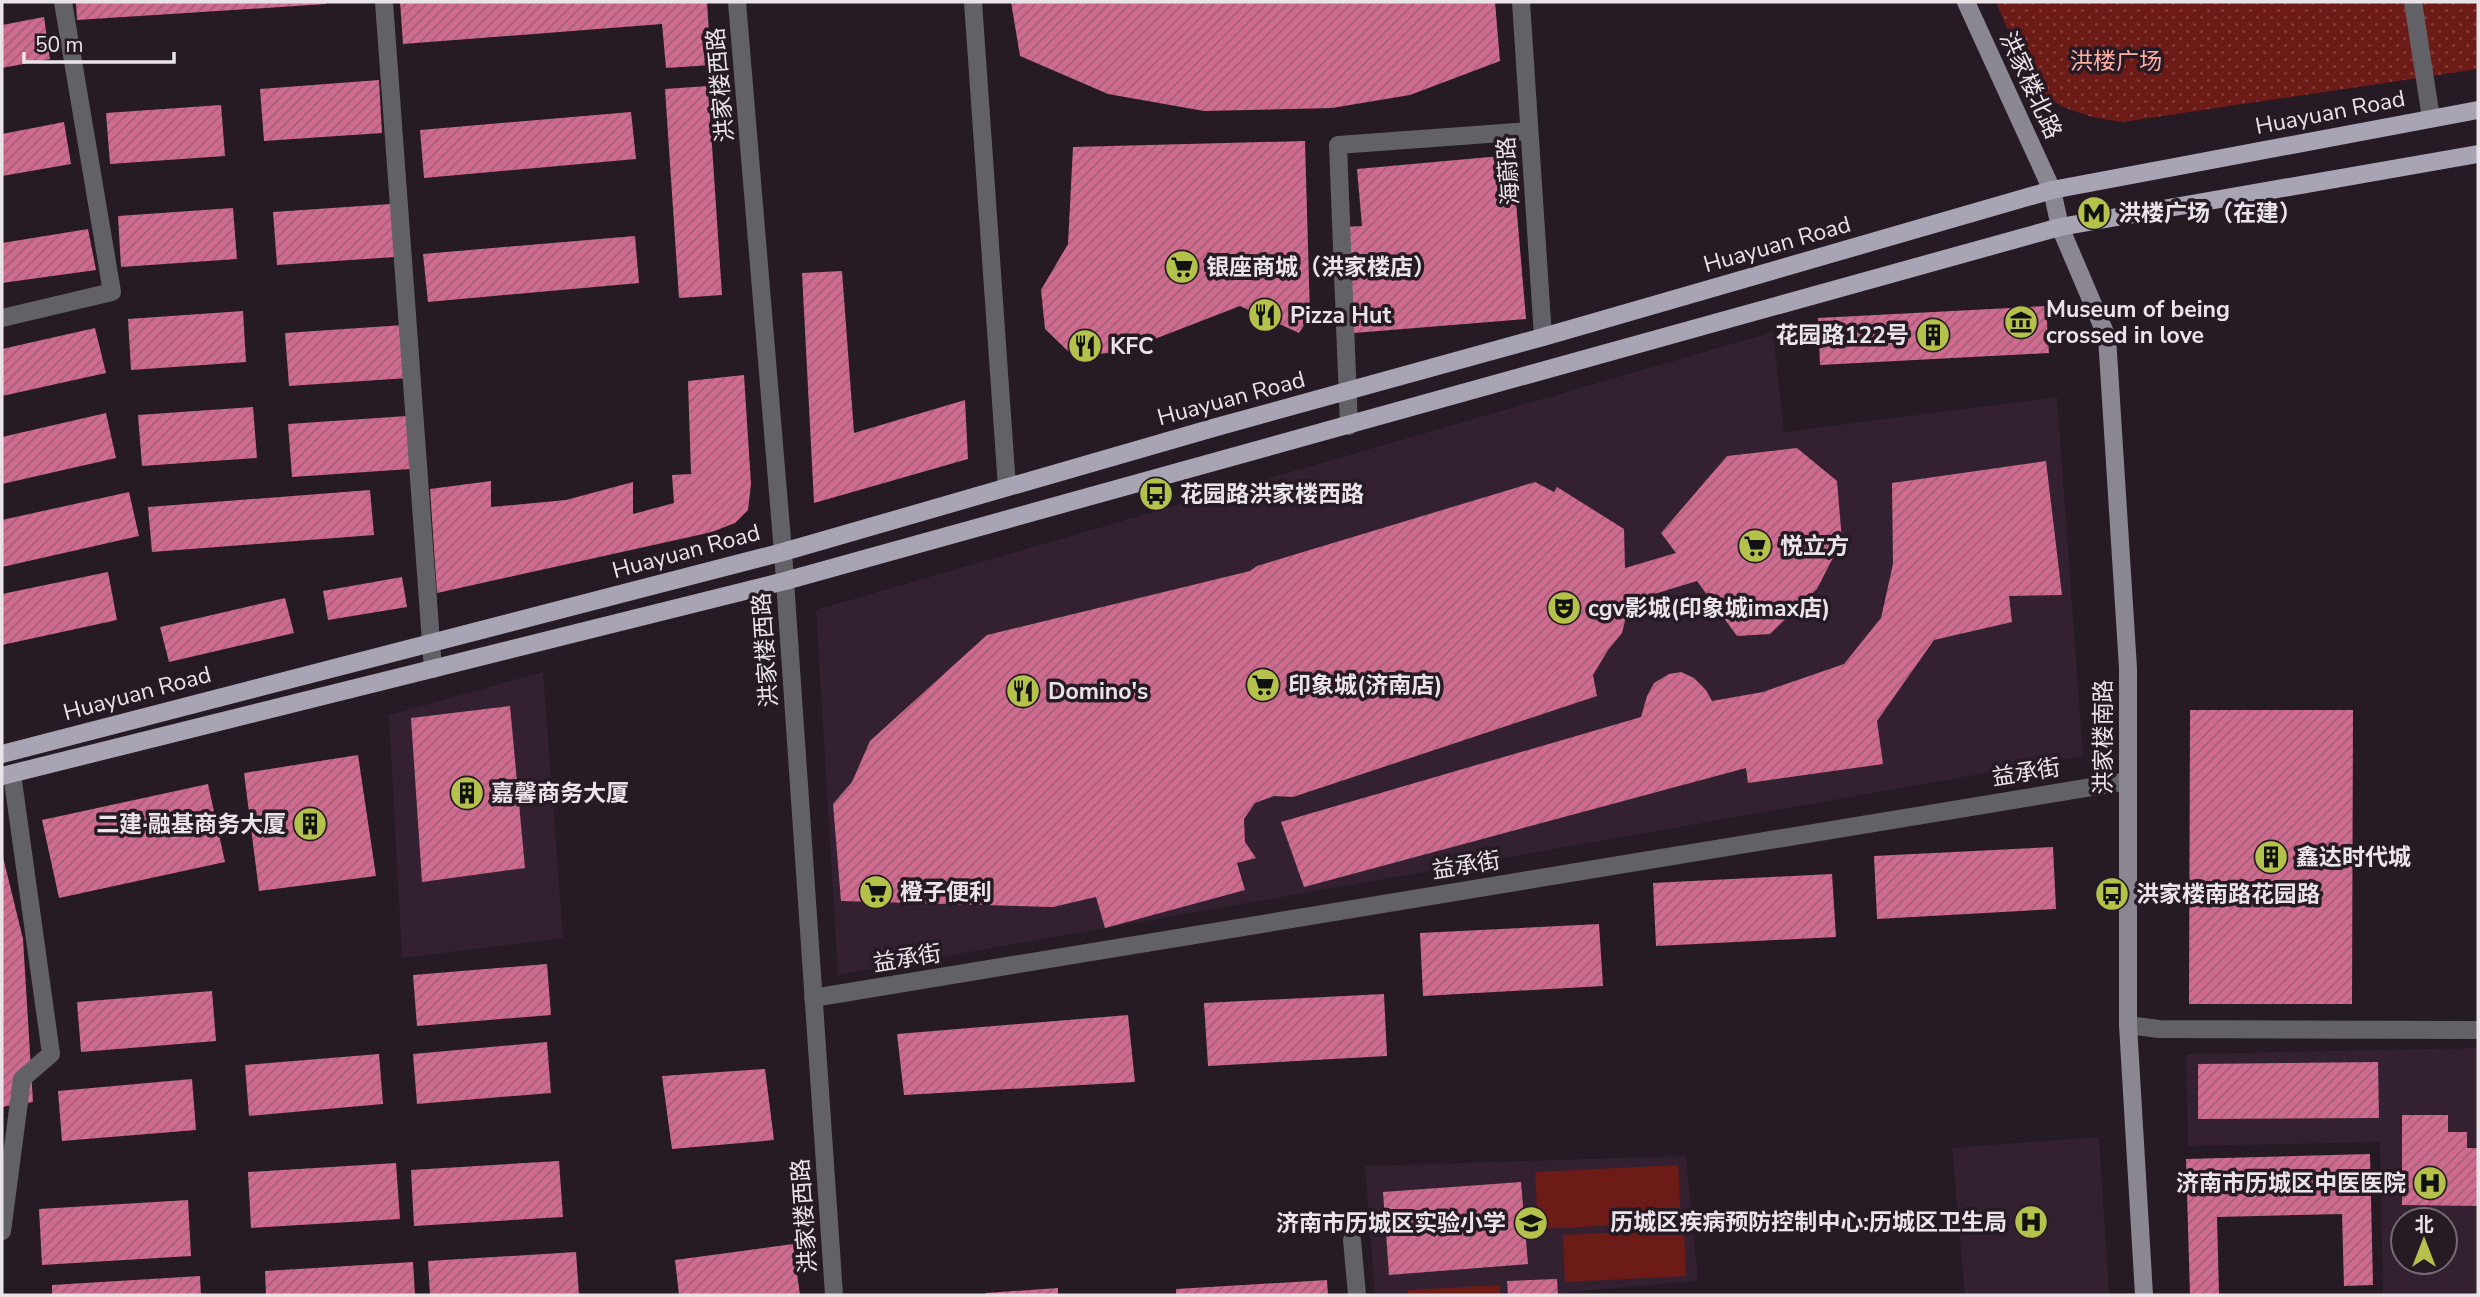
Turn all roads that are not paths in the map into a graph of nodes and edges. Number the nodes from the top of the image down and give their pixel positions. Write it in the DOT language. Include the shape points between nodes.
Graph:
graph roads {
  1 [pos="63,2"];
  2 [pos="384,2"];
  3 [pos="737,2"];
  4 [pos="974,2"];
  5 [pos="1521,2"];
  6 [pos="1966,2"];
  7 [pos="2413,2"];
  8 [pos="2478,110"];
  9 [pos="2431,118"];
  10 [pos="1530,131"];
  11 [pos="2478,154"];
  12 [pos="2052,190"];
  13 [pos="2060,227"];
  14 [pos="2,318"];
  15 [pos="1543,337"];
  16 [pos="1348,391"];
  17 [pos="1349,425"];
  18 [pos="1007,487"];
  19 [pos="783,552"];
  20 [pos="785,581"];
  21 [pos="431,643"];
  22 [pos="433,669"];
  23 [pos="2,754"];
  24 [pos="7,775"];
  25 [pos="2128,780"];
  26 [pos="813,998"];
  27 [pos="2128,1026"];
  28 [pos="2478,1030"];
  29 [pos="2,1231"];
  30 [pos="1352,1240"];
  31 [pos="834,1295"];
  32 [pos="1357,1295"];
  33 [pos="2144,1295"];
  1 -- 14 [label="street" via="112,292"];
  2 -- 21 [label="street"];
  3 -- 19 [label="street, 洪家楼西路"];
  4 -- 18 [label="street"];
  5 -- 10 [label="street, 海蔚路"];
  6 -- 12 [label="street, 洪家楼北路"];
  7 -- 9 [label="street"];
  8 -- 9 [label="main road, Huayuan Road"];
  9 -- 12 [label="main road, Huayuan Road"];
  10 -- 15 [label="street, 海蔚路"];
  10 -- 16 [label="street" via="1338,145"];
  11 -- 13 [label="main road, Huayuan Road"];
  12 -- 13 [label="street, 洪家楼南路"];
  12 -- 15 [label="main road, Huayuan Road"];
  13 -- 17 [label="main road, Huayuan Road"];
  13 -- 25 [label="street, 洪家楼南路" via="2108,337 2128,668"];
  15 -- 16 [label="main road, Huayuan Road"];
  16 -- 17 [label="street"];
  16 -- 18 [label="main road, Huayuan Road"];
  17 -- 20 [label="main road, Huayuan Road"];
  18 -- 19 [label="main road, Huayuan Road"];
  19 -- 20 [label="street, 洪家楼西路"];
  19 -- 21 [label="main road, Huayuan Road"];
  20 -- 22 [label="main road, Huayuan Road"];
  20 -- 26 [label="street, 洪家楼西路"];
  21 -- 22 [label="street"];
  21 -- 23 [label="main road, Huayuan Road"];
  22 -- 24 [label="main road, Huayuan Road"];
  24 -- 29 [label="street" via="51,1054 22,1079"];
  25 -- 26 [label="street, 益承街"];
  25 -- 27 [label="street, 洪家楼南路"];
  26 -- 31 [label="street, 洪家楼西路"];
  27 -- 28 [label="street"];
  27 -- 33 [label="street, 洪家楼南路"];
  30 -- 32 [label="street"];
}
